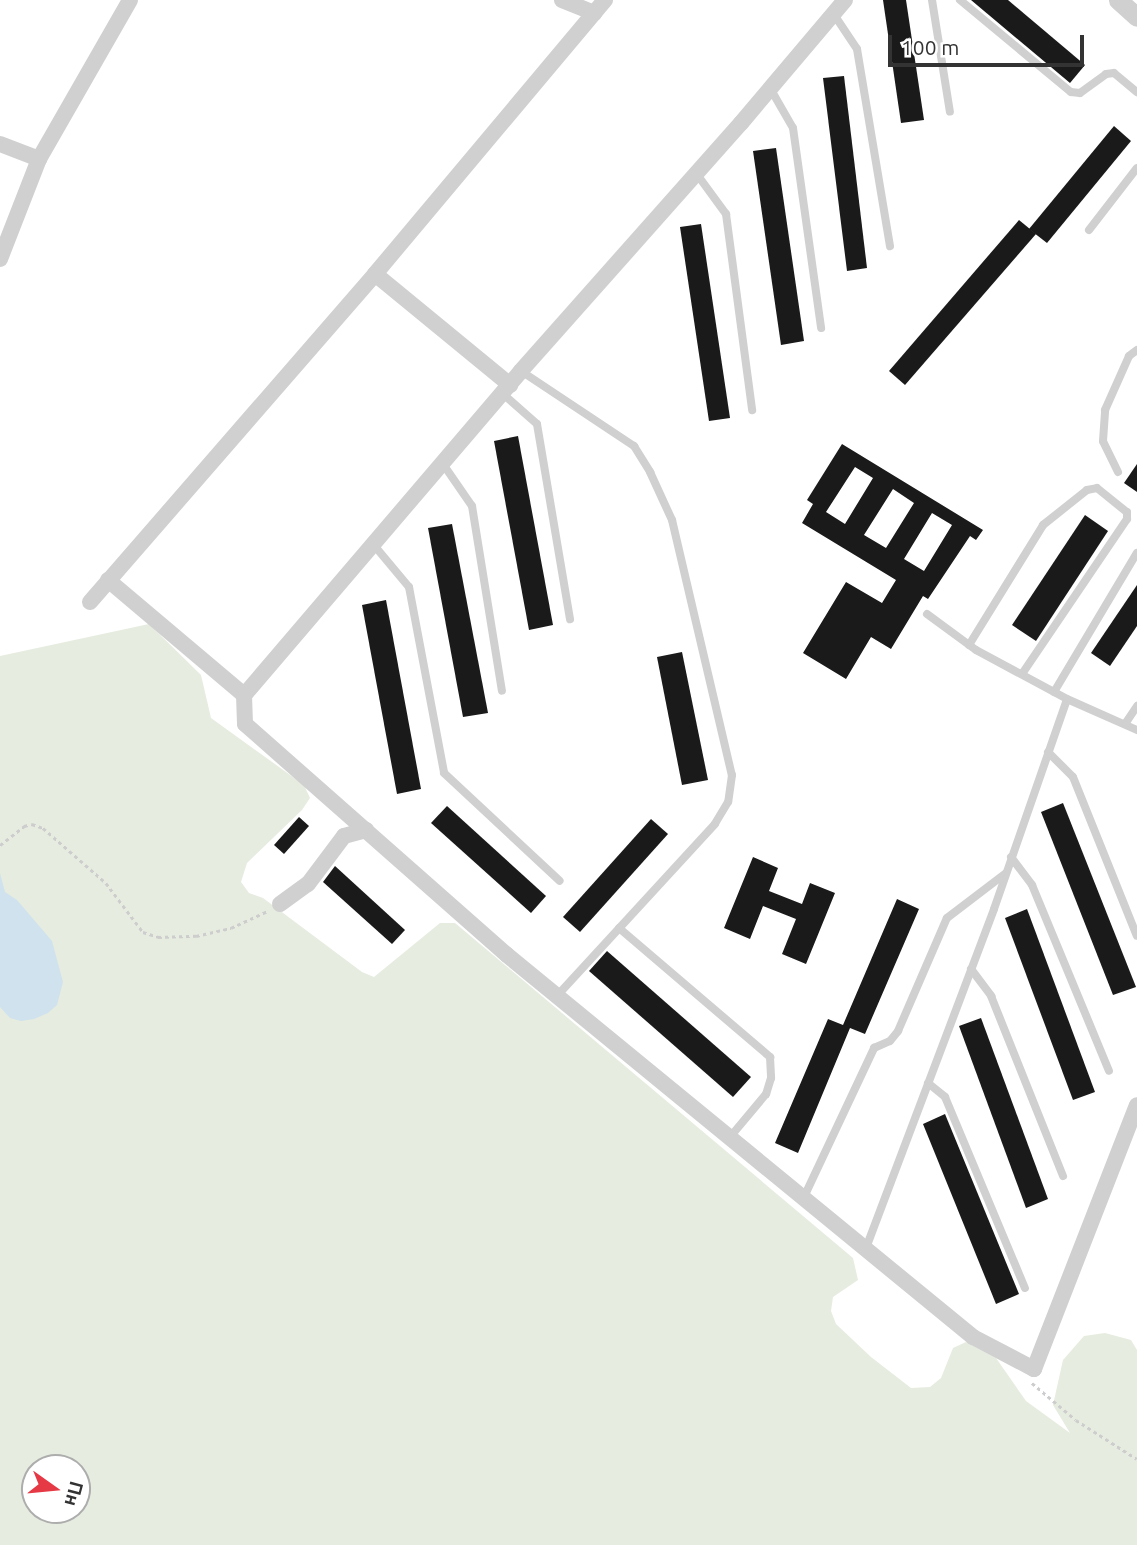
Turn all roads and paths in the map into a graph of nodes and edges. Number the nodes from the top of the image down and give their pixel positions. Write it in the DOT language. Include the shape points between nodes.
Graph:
graph roads {
  1 [pos="130,0"];
  2 [pos="562,0"];
  3 [pos="845,0"];
  4 [pos="932,0"];
  5 [pos="960,0"];
  6 [pos="1118,0"];
  7 [pos="599,6"];
  8 [pos="834,13"];
  9 [pos="1137,17"];
  10 [pos="770,88"];
  11 [pos="1137,92"];
  12 [pos="950,112"];
  13 [pos="0,144"];
  14 [pos="39,159"];
  15 [pos="1137,168"];
  16 [pos="696,173"];
  17 [pos="1090,230"];
  18 [pos="890,246"];
  19 [pos="0,260"];
  20 [pos="375,274"];
  21 [pos="821,327"];
  22 [pos="1137,350"];
  23 [pos="520,371"];
  24 [pos="506,390"];
  25 [pos="752,410"];
  26 [pos="443,464"];
  27 [pos="1118,472"];
  28 [pos="373,544"];
  29 [pos="1137,553"];
  30 [pos="108,580"];
  31 [pos="90,602"];
  32 [pos="927,614"];
  33 [pos="570,619"];
  34 [pos="969,645"];
  35 [pos="1022,674"];
  36 [pos="502,691"];
  37 [pos="1054,692"];
  38 [pos="244,695"];
  39 [pos="1067,699"];
  40 [pos="1137,706"];
  41 [pos="1125,724"];
  42 [pos="1137,730"];
  43 [pos="1048,752"];
  44 [pos="366,830"];
  45 [pos="0,845"];
  46 [pos="1012,858"];
  47 [pos="1006,873"];
  48 [pos="560,881"];
  49 [pos="280,904"];
  50 [pos="619,928"];
  51 [pos="1137,936"];
  52 [pos="971,969"];
  53 [pos="557,996"];
  54 [pos="1109,1071"];
  55 [pos="928,1083"];
  56 [pos="1137,1105"];
  57 [pos="730,1137"];
  58 [pos="1063,1176"];
  59 [pos="804,1197"];
  60 [pos="866,1248"];
  61 [pos="1025,1288"];
  62 [pos="1027,1377"];
  63 [pos="1137,1459"];
  1 -- 14 [label="street"];
  2 -- 7 [label="street"];
  3 -- 8 [label="street"];
  4 -- 12 [label="lane"];
  5 -- 11 [label="lane" via="1070,92 1080,93 1114,73"];
  6 -- 9 [label="street"];
  7 -- 20 [label="street"];
  8 -- 10 [label="street"];
  8 -- 18 [label="lane" via="857,49"];
  10 -- 16 [label="street"];
  10 -- 21 [label="lane" via="793,128"];
  13 -- 14 [label="street"];
  14 -- 19 [label="street"];
  15 -- 17 [label="lane"];
  16 -- 23 [label="street"];
  16 -- 25 [label="lane" via="726,214"];
  20 -- 24 [label="street"];
  20 -- 30 [label="street"];
  22 -- 27 [label="lane" via="1129,356 1105,410 1103,441"];
  23 -- 24 [label="street"];
  23 -- 50 [label="lane" via="634,446 650,472 672,520 732,775 728,802 715,824"];
  24 -- 26 [label="street"];
  24 -- 33 [label="lane" via="537,425"];
  26 -- 28 [label="street"];
  26 -- 36 [label="lane" via="472,506"];
  28 -- 38 [label="street"];
  28 -- 48 [label="lane" via="409,587 444,773"];
  29 -- 37 [label="lane"];
  30 -- 31 [label="street"];
  30 -- 38 [label="street"];
  32 -- 34 [label="lane"];
  34 -- 35 [label="lane"];
  34 -- 35 [label="lane" via="1044,525 1087,489 1097,488 1127,512 1127,519"];
  35 -- 37 [label="lane"];
  37 -- 39 [label="lane"];
  38 -- 44 [label="street" via="245,724"];
  39 -- 41 [label="lane"];
  39 -- 43 [label="lane"];
  40 -- 41 [label="lane"];
  41 -- 42 [label="lane"];
  43 -- 46 [label="lane"];
  43 -- 51 [label="lane" via="1073,777"];
  44 -- 49 [label="street" via="344,836 308,884"];
  44 -- 53 [label="street"];
  45 -- 49 [label="path" via="24,826 43,828 106,883 142,932 158,937 196,936 231,928"];
  46 -- 47 [label="lane"];
  46 -- 54 [label="lane" via="1032,885"];
  47 -- 52 [label="lane"];
  47 -- 59 [label="lane" via="947,918 898,1031 890,1041 874,1048"];
  50 -- 53 [label="lane"];
  50 -- 57 [label="lane" via="769,1057 771,1078 766,1094"];
  52 -- 55 [label="lane"];
  52 -- 58 [label="lane" via="991,996"];
  53 -- 57 [label="street"];
  55 -- 60 [label="lane"];
  55 -- 61 [label="lane" via="945,1097"];
  56 -- 60 [label="street" via="1034,1369 973,1338"];
  57 -- 59 [label="street"];
  59 -- 60 [label="street"];
  62 -- 63 [label="path" via="1076,1420"];
}
